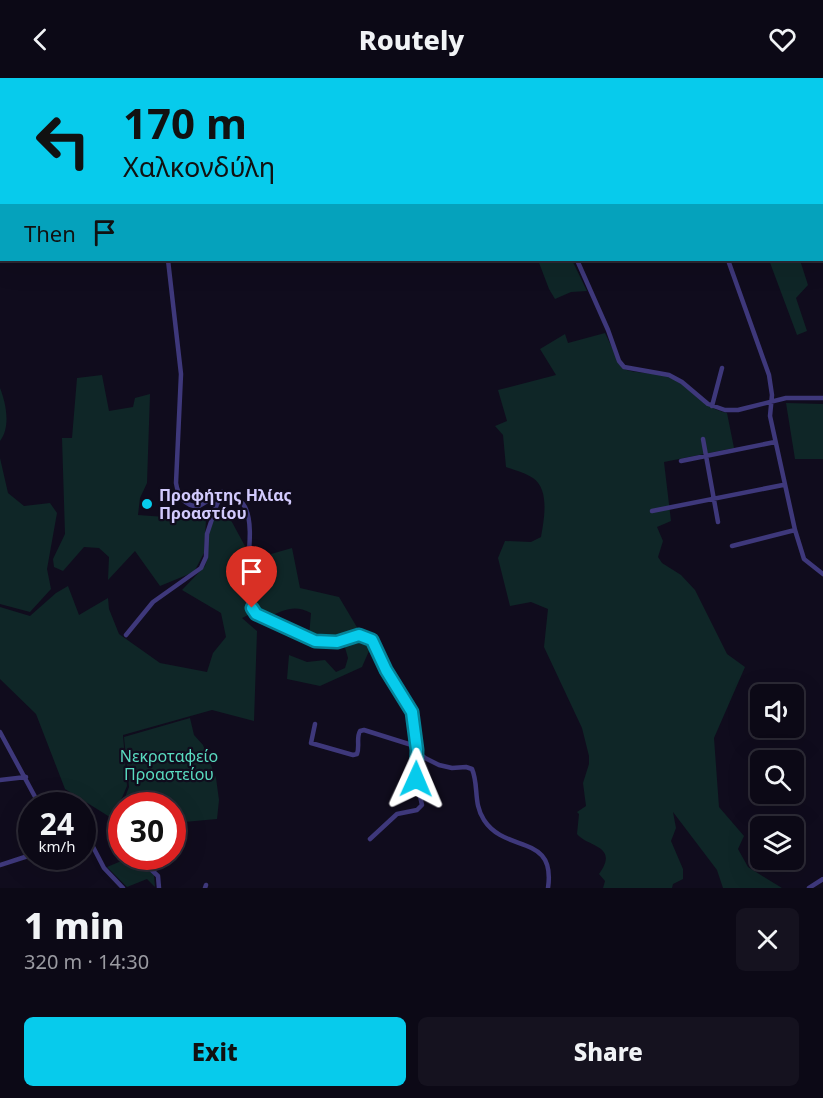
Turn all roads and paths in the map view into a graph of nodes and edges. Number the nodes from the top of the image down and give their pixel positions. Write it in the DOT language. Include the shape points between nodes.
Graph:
graph roads {
  1 [pos="168,261"];
  2 [pos="577,261"];
  3 [pos="728,261"];
  4 [pos="722,368"];
  5 [pos="823,398"];
  6 [pos="771,402"];
  7 [pos="712,406"];
  8 [pos="703,439"];
  9 [pos="775,442"];
  10 [pos="706,456"];
  11 [pos="681,460"];
  12 [pos="783,484"];
  13 [pos="227,494"];
  14 [pos="714,498"];
  15 [pos="652,511"];
  16 [pos="718,522"];
  17 [pos="795,530"];
  18 [pos="732,546"];
  19 [pos="823,574"];
  20 [pos="126,635"];
  21 [pos="315,724"];
  22 [pos="0,732"];
  23 [pos="416,748"];
  24 [pos="26,777"];
  25 [pos="0,780"];
  26 [pos="33,792"];
  27 [pos="370,839"];
  28 [pos="96,853"];
  29 [pos="18,859"];
  30 [pos="0,865"];
  31 [pos="153,870"];
  32 [pos="823,879"];
  33 [pos="123,888"];
  34 [pos="159,888"];
  35 [pos="548,888"];
  36 [pos="809,888"];
  1 -- 13 [label="street" via="181,374 176,483 179,495 193,506 222,492"];
  2 -- 7 [label="street" via="620,364 671,376"];
  3 -- 6 [label="street" via="764,357"];
  4 -- 7 [label="street"];
  5 -- 6 [label="street"];
  6 -- 7 [label="street" via="729,411"];
  6 -- 9 [label="street"];
  8 -- 10 [label="street"];
  9 -- 10 [label="street"];
  9 -- 12 [label="street"];
  10 -- 11 [label="street"];
  10 -- 14 [label="street"];
  12 -- 14 [label="street"];
  12 -- 17 [label="street"];
  13 -- 20 [label="street" via="217,504 201,568 153,602"];
  13 -- 23 [label="street" via="240,501 247,513 246,594 256,614 315,641 337,642 359,635 369,638 412,712"];
  14 -- 15 [label="street"];
  14 -- 16 [label="street"];
  17 -- 18 [label="street"];
  17 -- 19 [label="street" via="804,559"];
  21 -- 23 [label="street" via="311,743 353,754 358,750 358,734 364,730"];
  22 -- 24 [label="street"];
  23 -- 27 [label="street" via="415,774 422,805 417,810 397,814"];
  23 -- 35 [label="street" via="439,765 472,769 485,822 495,833 545,858"];
  24 -- 25 [label="street"];
  24 -- 26 [label="street"];
  28 -- 33 [label="street"];
  29 -- 30 [label="street"];
  31 -- 34 [label="street"];
  32 -- 36 [label="street"];
}
